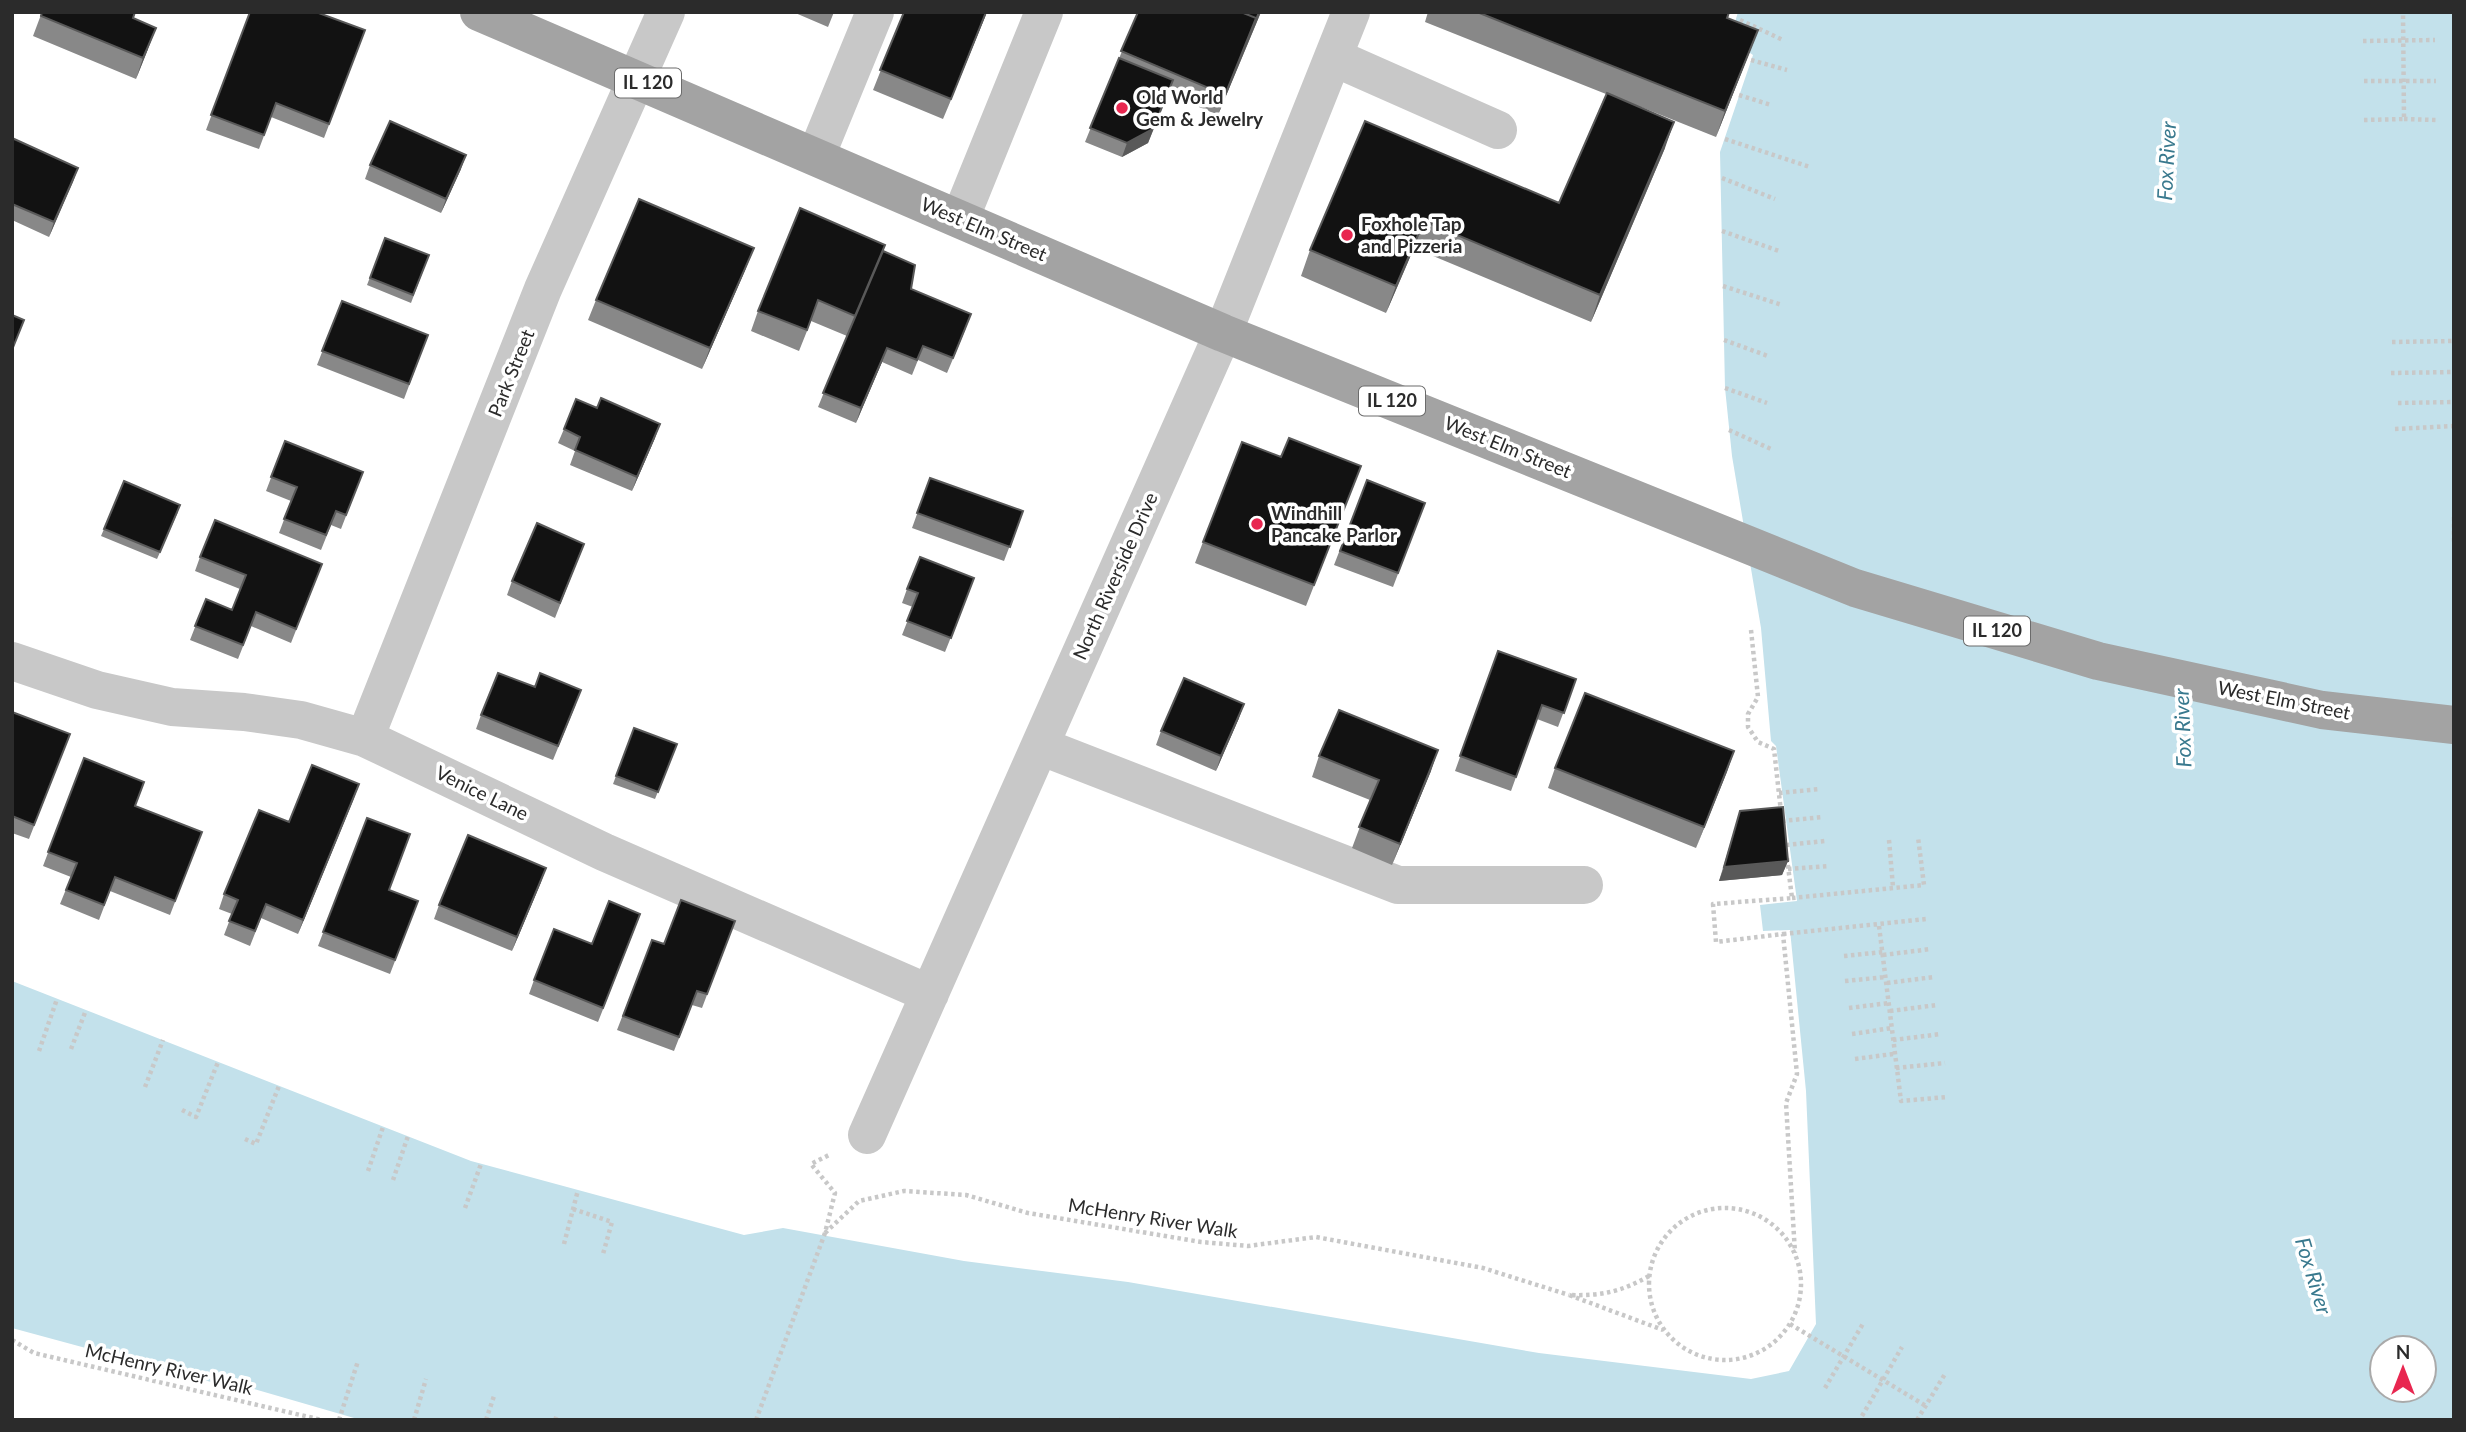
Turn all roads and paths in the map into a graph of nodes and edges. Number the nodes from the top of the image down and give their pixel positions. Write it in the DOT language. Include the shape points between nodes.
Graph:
graph roads {
  1 [pos="479,12"];
  2 [pos="666,12"];
  3 [pos="874,12"];
  4 [pos="1044,12"];
  5 [pos="1351,12"];
  6 [pos="2403,12"];
  7 [pos="1740,20"];
  8 [pos="1783,40"];
  9 [pos="2403,40"];
  10 [pos="2435,40"];
  11 [pos="2363,41"];
  12 [pos="1333,57"];
  13 [pos="1751,60"];
  14 [pos="1787,70"];
  15 [pos="637,78"];
  16 [pos="2404,80"];
  17 [pos="2364,81"];
  18 [pos="2436,81"];
  19 [pos="1739,95"];
  20 [pos="1771,105"];
  21 [pos="2404,119"];
  22 [pos="2364,120"];
  23 [pos="2436,120"];
  24 [pos="1498,130"];
  25 [pos="1725,139"];
  26 [pos="816,156"];
  27 [pos="1811,167"];
  28 [pos="1722,178"];
  29 [pos="1775,199"];
  30 [pos="960,219"];
  31 [pos="1722,231"];
  32 [pos="1779,251"];
  33 [pos="1723,286"];
  34 [pos="1782,305"];
  35 [pos="1223,333"];
  36 [pos="1724,340"];
  37 [pos="2454,341"];
  38 [pos="2392,342"];
  39 [pos="1768,356"];
  40 [pos="2454,372"];
  41 [pos="2391,373"];
  42 [pos="1725,388"];
  43 [pos="2454,402"];
  44 [pos="1767,403"];
  45 [pos="2398,403"];
  46 [pos="2454,426"];
  47 [pos="2395,429"];
  48 [pos="1729,430"];
  49 [pos="1771,449"];
  50 [pos="2454,517"];
  51 [pos="2454,545"];
  52 [pos="1751,630"];
  53 [pos="12,661"];
  54 [pos="2454,725"];
  55 [pos="365,738"];
  56 [pos="1040,746"];
  57 [pos="1820,789"];
  58 [pos="1779,793"];
  59 [pos="1823,817"];
  60 [pos="1783,821"];
  61 [pos="1918,836"];
  62 [pos="1889,840"];
  63 [pos="1825,841"];
  64 [pos="1786,845"];
  65 [pos="1829,866"];
  66 [pos="1788,869"];
  67 [pos="1584,885"];
  68 [pos="1893,887"];
  69 [pos="1792,898"];
  70 [pos="1926,919"];
  71 [pos="1879,926"];
  72 [pos="1783,934"];
  73 [pos="1931,949"];
  74 [pos="1883,953"];
  75 [pos="1844,956"];
  76 [pos="1934,976"];
  77 [pos="1887,980"];
  78 [pos="1845,981"];
  79 [pos="930,994"];
  80 [pos="57,999"];
  81 [pos="1889,1003"];
  82 [pos="1937,1005"];
  83 [pos="1849,1008"];
  84 [pos="86,1010"];
  85 [pos="1890,1011"];
  86 [pos="1892,1028"];
  87 [pos="1852,1034"];
  88 [pos="1941,1034"];
  89 [pos="163,1040"];
  90 [pos="1893,1040"];
  91 [pos="71,1049"];
  92 [pos="39,1051"];
  93 [pos="1893,1054"];
  94 [pos="1855,1059"];
  95 [pos="218,1062"];
  96 [pos="1945,1063"];
  97 [pos="1896,1068"];
  98 [pos="279,1086"];
  99 [pos="145,1087"];
  100 [pos="1947,1097"];
  101 [pos="182,1110"];
  102 [pos="383,1127"];
  103 [pos="867,1135"];
  104 [pos="408,1136"];
  105 [pos="245,1139"];
  106 [pos="481,1164"];
  107 [pos="368,1171"];
  108 [pos="393,1180"];
  109 [pos="578,1190"];
  110 [pos="465,1208"];
  111 [pos="573,1209"];
  112 [pos="825,1233"];
  113 [pos="564,1244"];
  114 [pos="1795,1253"];
  115 [pos="603,1254"];
  116 [pos="1649,1276"];
  117 [pos="1569,1295"];
  118 [pos="1864,1322"];
  119 [pos="1790,1324"];
  120 [pos="1666,1331"];
  121 [pos="12,1340"];
  122 [pos="1902,1347"];
  123 [pos="1846,1357"];
  124 [pos="358,1361"];
  125 [pos="1945,1374"];
  126 [pos="426,1379"];
  127 [pos="1883,1379"];
  128 [pos="1825,1388"];
  129 [pos="494,1396"];
  130 [pos="1926,1406"];
  131 [pos="1862,1416"];
  132 [pos="322,1420"];
  133 [pos="339,1420"];
  134 [pos="414,1420"];
  135 [pos="486,1420"];
  136 [pos="756,1420"];
  137 [pos="1917,1420"];
  1 -- 15 [label="main road, West Elm Street / IL 120"];
  2 -- 15 [label="street, Park Street"];
  3 -- 26 [label="street"];
  4 -- 30 [label="street"];
  5 -- 12 [label="street, North Riverside Drive"];
  6 -- 9 [label="path"];
  7 -- 8 [label="path"];
  9 -- 10 [label="path"];
  9 -- 11 [label="path"];
  9 -- 16 [label="path"];
  12 -- 24 [label="street"];
  12 -- 35 [label="street, North Riverside Drive"];
  13 -- 14 [label="path"];
  15 -- 26 [label="main road, West Elm Street / IL 120"];
  15 -- 55 [label="street, Park Street" via="543,289"];
  16 -- 17 [label="path"];
  16 -- 18 [label="path"];
  16 -- 21 [label="path"];
  19 -- 20 [label="path"];
  21 -- 22 [label="path"];
  21 -- 23 [label="path"];
  25 -- 27 [label="path"];
  26 -- 30 [label="main road, West Elm Street / IL 120"];
  28 -- 29 [label="path"];
  30 -- 35 [label="main road, West Elm Street / IL 120"];
  31 -- 32 [label="path"];
  33 -- 34 [label="path"];
  35 -- 54 [label="main road, West Elm Street / IL 120" via="1855,588 2098,661 2322,710"];
  35 -- 56 [label="street, North Riverside Drive"];
  36 -- 39 [label="path"];
  37 -- 38 [label="path"];
  40 -- 41 [label="path"];
  42 -- 44 [label="path"];
  43 -- 45 [label="path"];
  46 -- 47 [label="path"];
  48 -- 49 [label="path"];
  50 -- 51 [label="path"];
  52 -- 58 [label="path" via="1758,697 1748,714 1748,727 1758,742 1774,749"];
  53 -- 55 [label="street, Venice Lane" via="97,690 172,708 301,720"];
  55 -- 79 [label="street, Venice Lane" via="604,852"];
  56 -- 67 [label="street" via="1398,885"];
  56 -- 79 [label="street, North Riverside Drive"];
  57 -- 58 [label="path"];
  58 -- 60 [label="path"];
  59 -- 60 [label="path"];
  60 -- 64 [label="path"];
  61 -- 68 [label="path" via="1924,885"];
  62 -- 68 [label="path"];
  63 -- 64 [label="path"];
  64 -- 66 [label="path"];
  65 -- 66 [label="path"];
  66 -- 69 [label="path"];
  68 -- 69 [label="path"];
  69 -- 72 [label="path" via="1713,904 1716,942"];
  70 -- 71 [label="path"];
  71 -- 72 [label="path"];
  71 -- 74 [label="path"];
  72 -- 114 [label="path" via="1797,1074 1786,1103"];
  73 -- 74 [label="path"];
  74 -- 75 [label="path"];
  74 -- 77 [label="path"];
  76 -- 77 [label="path"];
  77 -- 78 [label="path"];
  77 -- 81 [label="path"];
  79 -- 103 [label="street, North Riverside Drive"];
  80 -- 92 [label="path"];
  81 -- 83 [label="path"];
  81 -- 85 [label="path"];
  82 -- 85 [label="path"];
  84 -- 91 [label="path"];
  85 -- 86 [label="path"];
  86 -- 87 [label="path"];
  86 -- 90 [label="path"];
  88 -- 90 [label="path"];
  89 -- 99 [label="path"];
  90 -- 93 [label="path"];
  93 -- 94 [label="path"];
  93 -- 97 [label="path"];
  95 -- 101 [label="path" via="196,1116"];
  96 -- 97 [label="path"];
  97 -- 100 [label="path" via="1901,1101"];
  98 -- 105 [label="path" via="256,1144"];
  102 -- 107 [label="path"];
  103 -- 112 [label="path" via="811,1164 835,1194"];
  104 -- 108 [label="path"];
  106 -- 110 [label="path"];
  109 -- 111 [label="path"];
  111 -- 113 [label="path"];
  111 -- 115 [label="path" via="612,1222"];
  112 -- 117 [label="path, McHenry River Walk" via="859,1201 904,1191 966,1195 1028,1213 1201,1242 1248,1246 1315,1237 1483,1268"];
  112 -- 136 [label="path"];
  114 -- 116 [label="path" via="1782,1233 1762,1217 1739,1209 1714,1209 1691,1216 1671,1230 1656,1251"];
  114 -- 119 [label="path" via="1801,1277 1799,1301"];
  116 -- 117 [label="path, McHenry River Walk" via="1625,1290 1601,1296"];
  116 -- 120 [label="path, McHenry River Walk" via="1651,1301"];
  117 -- 120 [label="path, McHenry River Walk"];
  118 -- 123 [label="path"];
  119 -- 120 [label="path, McHenry River Walk" via="1773,1343 1751,1355 1726,1360 1700,1356"];
  119 -- 123 [label="path"];
  121 -- 132 [label="path, McHenry River Walk" via="34,1353"];
  122 -- 127 [label="path"];
  123 -- 127 [label="path"];
  123 -- 128 [label="path"];
  124 -- 133 [label="path"];
  125 -- 130 [label="path"];
  126 -- 134 [label="path"];
  127 -- 130 [label="path"];
  127 -- 131 [label="path"];
  129 -- 135 [label="path"];
  130 -- 137 [label="path"];
}
